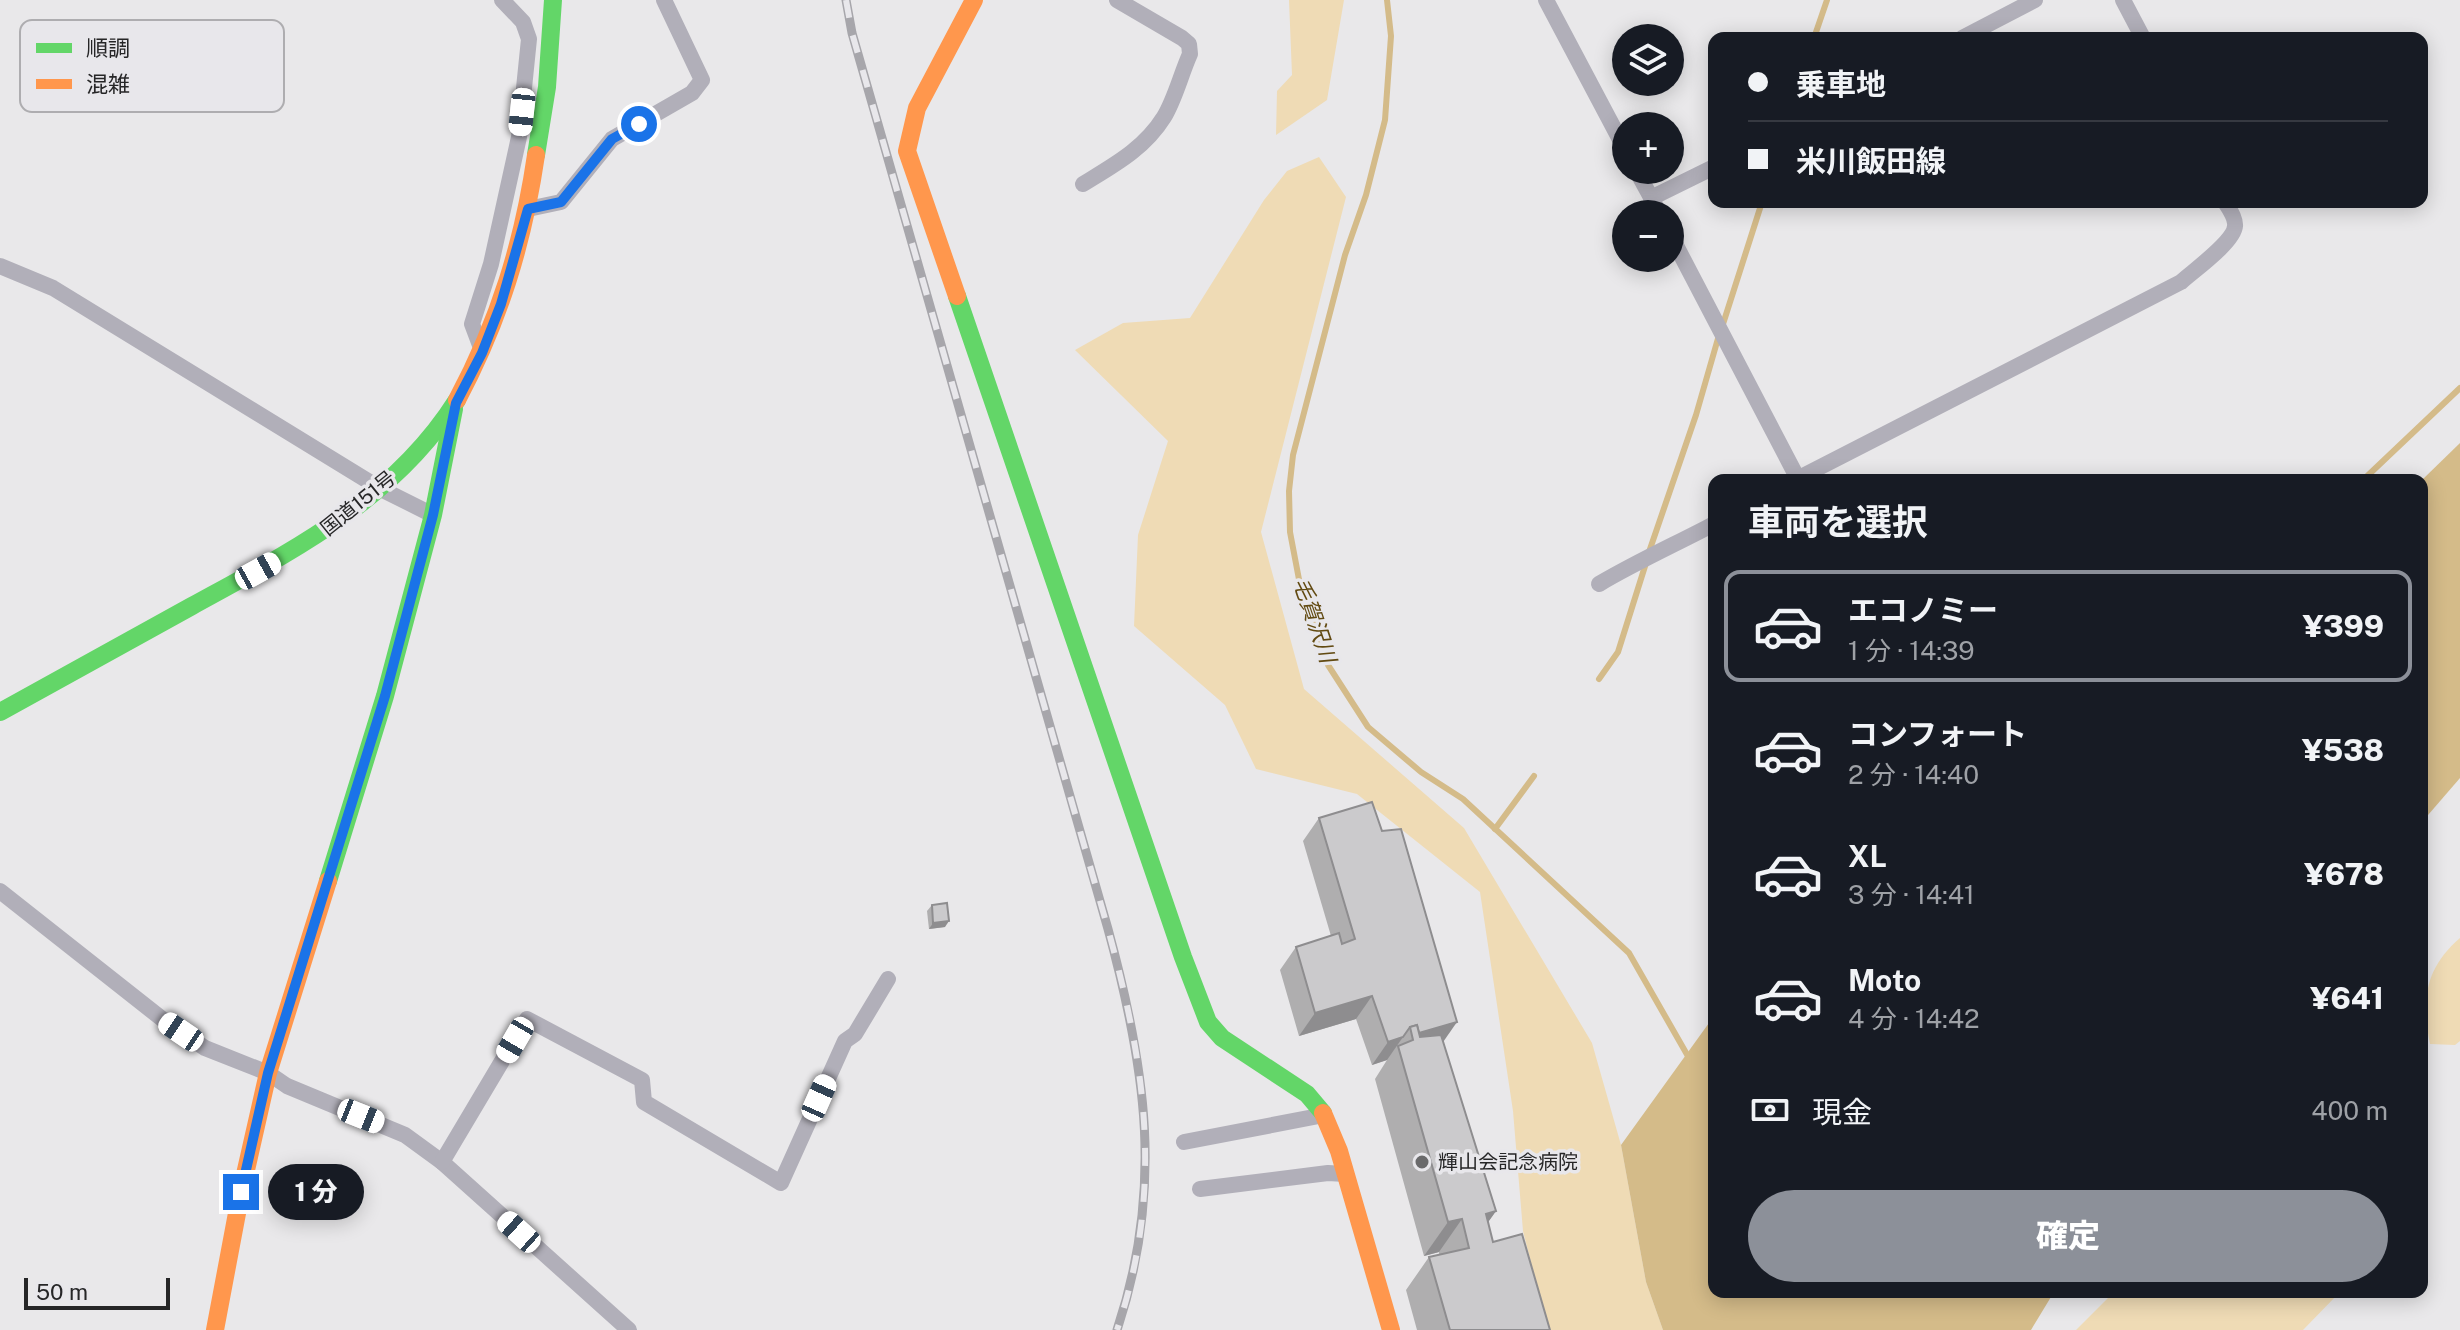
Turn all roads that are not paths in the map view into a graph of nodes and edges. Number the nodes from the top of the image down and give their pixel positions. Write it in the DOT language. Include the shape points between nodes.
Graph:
graph roads {
  1 [pos="502,0"];
  2 [pos="553,0"];
  3 [pos="664,0"];
  4 [pos="974,0"];
  5 [pos="1117,0"];
  6 [pos="1546,0"];
  7 [pos="2035,0"];
  8 [pos="2123,0"];
  9 [pos="1974,32"];
  10 [pos="2140,32"];
  11 [pos="1612,125"];
  12 [pos="1708,170"];
  13 [pos="1083,184"];
  14 [pos="1644,184"];
  15 [pos="1651,198"];
  16 [pos="2228,208"];
  17 [pos="528,209"];
  18 [pos="1684,261"];
  19 [pos="0,266"];
  20 [pos="482,353"];
  21 [pos="456,403"];
  22 [pos="1793,474"];
  23 [pos="1806,474"];
  24 [pos="381,489"];
  25 [pos="433,515"];
  26 [pos="1708,527"];
  27 [pos="1599,584"];
  28 [pos="0,712"];
  29 [pos="0,891"];
  30 [pos="888,979"];
  31 [pos="268,1073"];
  32 [pos="1324,1115"];
  33 [pos="1184,1142"];
  34 [pos="442,1162"];
  35 [pos="1345,1174"];
  36 [pos="1200,1189"];
  37 [pos="215,1330"];
  38 [pos="629,1330"];
  39 [pos="1391,1330"];
  1 -- 20 [label="street" via="523,22 529,39 519,137 472,324"];
  2 -- 17 [label="main road, 国道151号" via="547,87"];
  3 -- 17 [label="street" via="702,80 692,93 612,139 561,202"];
  4 -- 32 [label="main road" via="917,108 907,151 1208,1022 1222,1038 1307,1094"];
  5 -- 13 [label="street" via="1182,38 1190,54 1154,132 1133,153"];
  6 -- 11 [label="street"];
  7 -- 9 [label="street"];
  8 -- 10 [label="street"];
  12 -- 15 [label="street"];
  14 -- 15 [label="street"];
  16 -- 23 [label="street" via="2235,221 2231,234 2181,282"];
  17 -- 20 [label="main road, 国道151号"];
  18 -- 22 [label="street"];
  19 -- 24 [label="street" via="53,288"];
  20 -- 21 [label="main road, 国道151号"];
  21 -- 24 [label="main road, 国道151号"];
  21 -- 25 [label="main road"];
  24 -- 25 [label="street"];
  24 -- 28 [label="main road, 国道151号" via="305,544"];
  25 -- 31 [label="main road" via="382,706"];
  26 -- 27 [label="street"];
  29 -- 31 [label="street" via="166,1022 205,1048"];
  30 -- 34 [label="street" via="860,1027 845,1041 781,1183 644,1102 642,1080 527,1019"];
  31 -- 34 [label="street" via="287,1086 405,1135"];
  31 -- 37 [label="main road"];
  32 -- 33 [label="street"];
  32 -- 35 [label="main road"];
  34 -- 38 [label="street"];
  35 -- 36 [label="street"];
  35 -- 39 [label="main road"];
}
